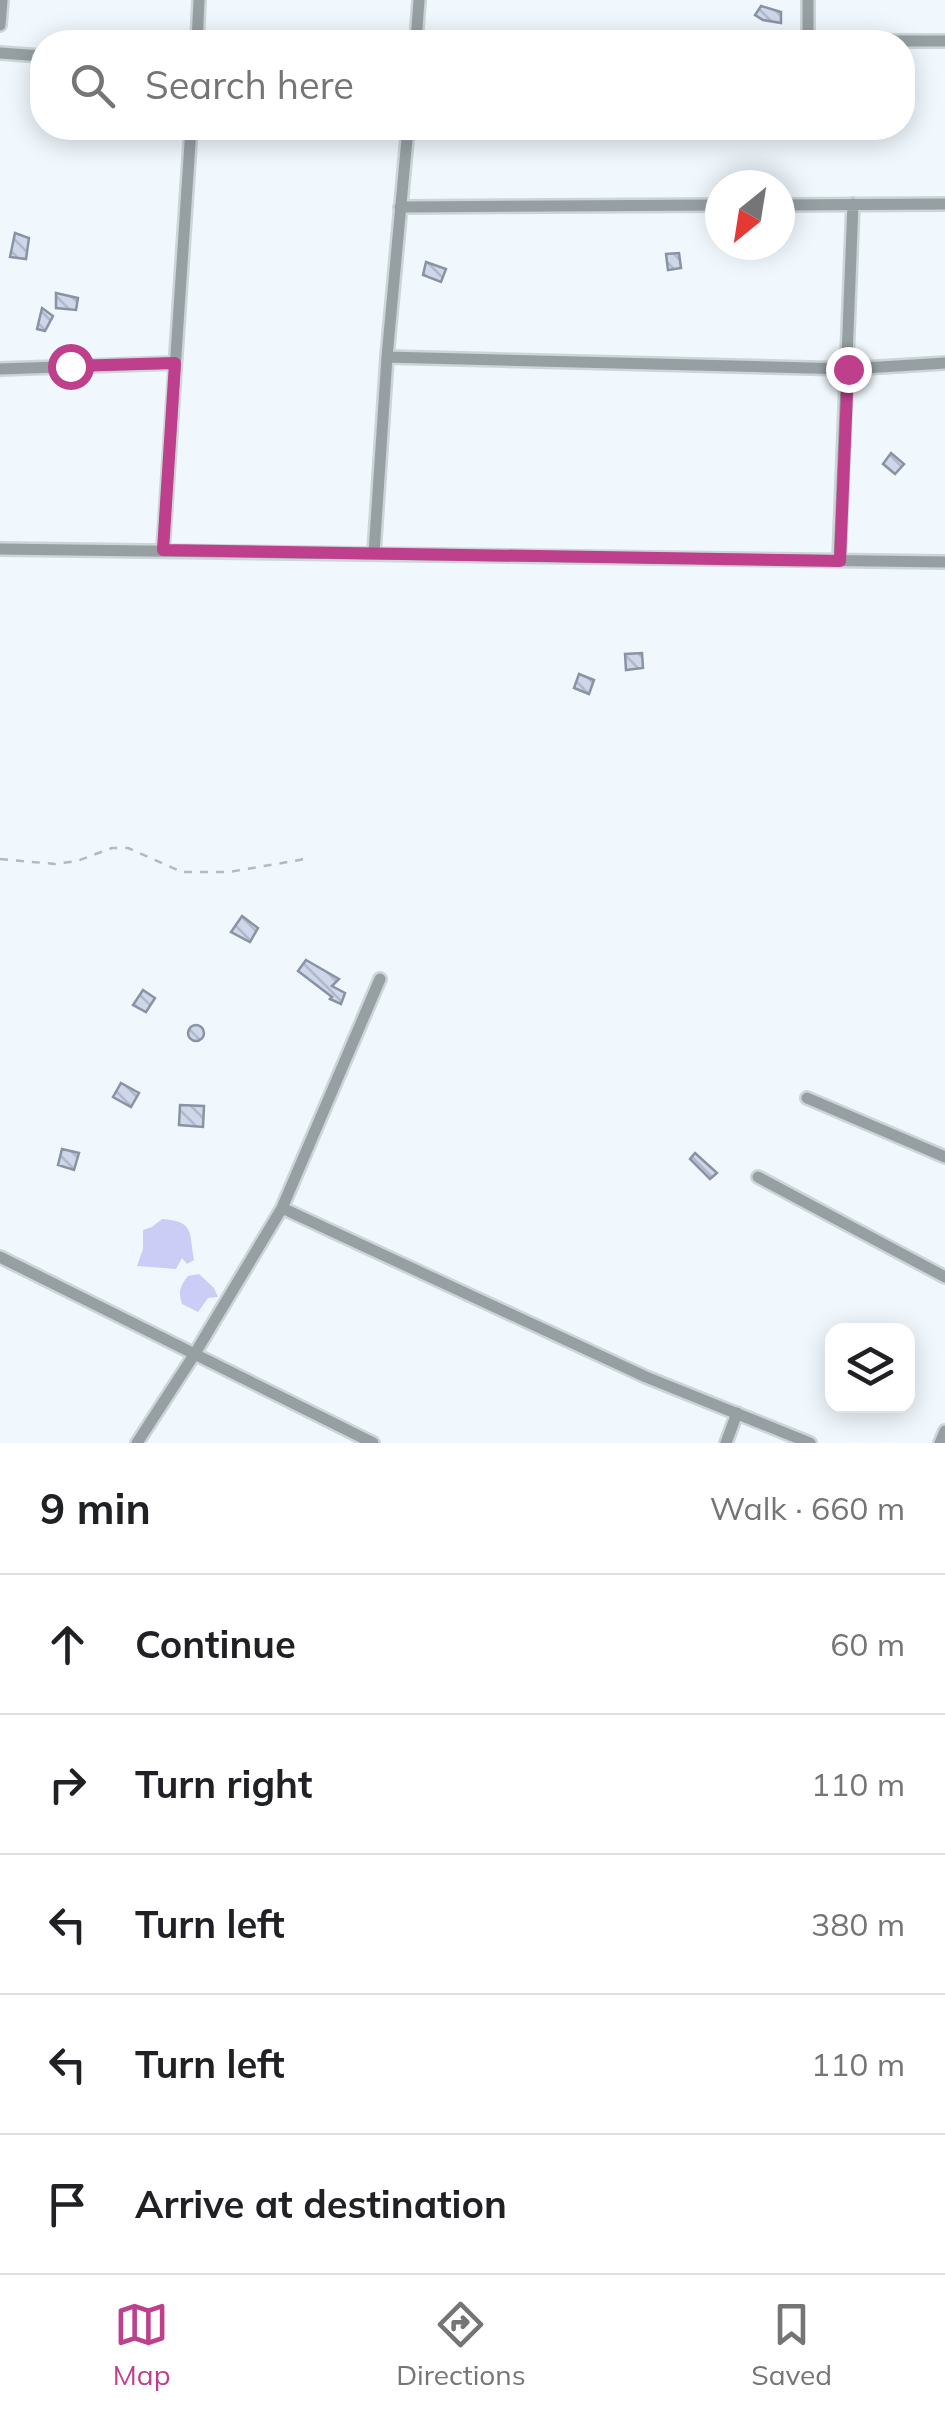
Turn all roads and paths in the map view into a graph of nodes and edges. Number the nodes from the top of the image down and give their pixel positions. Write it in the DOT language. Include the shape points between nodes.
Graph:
graph roads {
  1 [pos="2,0"];
  2 [pos="200,0"];
  3 [pos="419,0"];
  4 [pos="808,0"];
  5 [pos="0,24"];
  6 [pos="197,30"];
  7 [pos="417,30"];
  8 [pos="808,30"];
  9 [pos="915,41"];
  10 [pos="945,41"];
  11 [pos="0,53"];
  12 [pos="30,55"];
  13 [pos="190,140"];
  14 [pos="407,140"];
  15 [pos="795,204"];
  16 [pos="854,204"];
  17 [pos="945,204"];
  18 [pos="705,205"];
  19 [pos="400,208"];
  20 [pos="388,357"];
  21 [pos="175,363"];
  22 [pos="945,363"];
  23 [pos="0,369"];
  24 [pos="848,369"];
  25 [pos="0,549"];
  26 [pos="163,550"];
  27 [pos="374,553"];
  28 [pos="840,561"];
  29 [pos="945,562"];
  30 [pos="311,858"];
  31 [pos="0,859"];
  32 [pos="380,980"];
  33 [pos="807,1098"];
  34 [pos="945,1157"];
  35 [pos="758,1177"];
  36 [pos="282,1208"];
  37 [pos="0,1257"];
  38 [pos="945,1278"];
  39 [pos="194,1355"];
  40 [pos="737,1412"];
  41 [pos="945,1431"];
  42 [pos="137,1443"];
  43 [pos="374,1443"];
  44 [pos="726,1443"];
  45 [pos="810,1443"];
  46 [pos="940,1443"];
  1 -- 5 [label="street"];
  2 -- 6 [label="street"];
  3 -- 7 [label="street"];
  4 -- 8 [label="street"];
  9 -- 10 [label="street"];
  11 -- 12 [label="street"];
  13 -- 21 [label="street"];
  14 -- 19 [label="street"];
  15 -- 16 [label="street"];
  16 -- 17 [label="street"];
  16 -- 24 [label="street"];
  18 -- 19 [label="street"];
  19 -- 20 [label="street"];
  20 -- 24 [label="street"];
  20 -- 27 [label="street"];
  21 -- 23 [label="street"];
  21 -- 26 [label="street"];
  22 -- 24 [label="street"];
  24 -- 28 [label="street"];
  25 -- 26 [label="street"];
  26 -- 27 [label="street"];
  27 -- 28 [label="street"];
  28 -- 29 [label="street"];
  30 -- 31 [label="path" via="229,872 182,872 128,848 54,864"];
  32 -- 36 [label="street"];
  33 -- 34 [label="street"];
  35 -- 38 [label="street"];
  36 -- 39 [label="street"];
  36 -- 40 [label="street" via="646,1378"];
  37 -- 39 [label="street"];
  39 -- 42 [label="street"];
  39 -- 43 [label="street"];
  40 -- 44 [label="street"];
  40 -- 45 [label="street"];
  41 -- 46 [label="street"];
}
